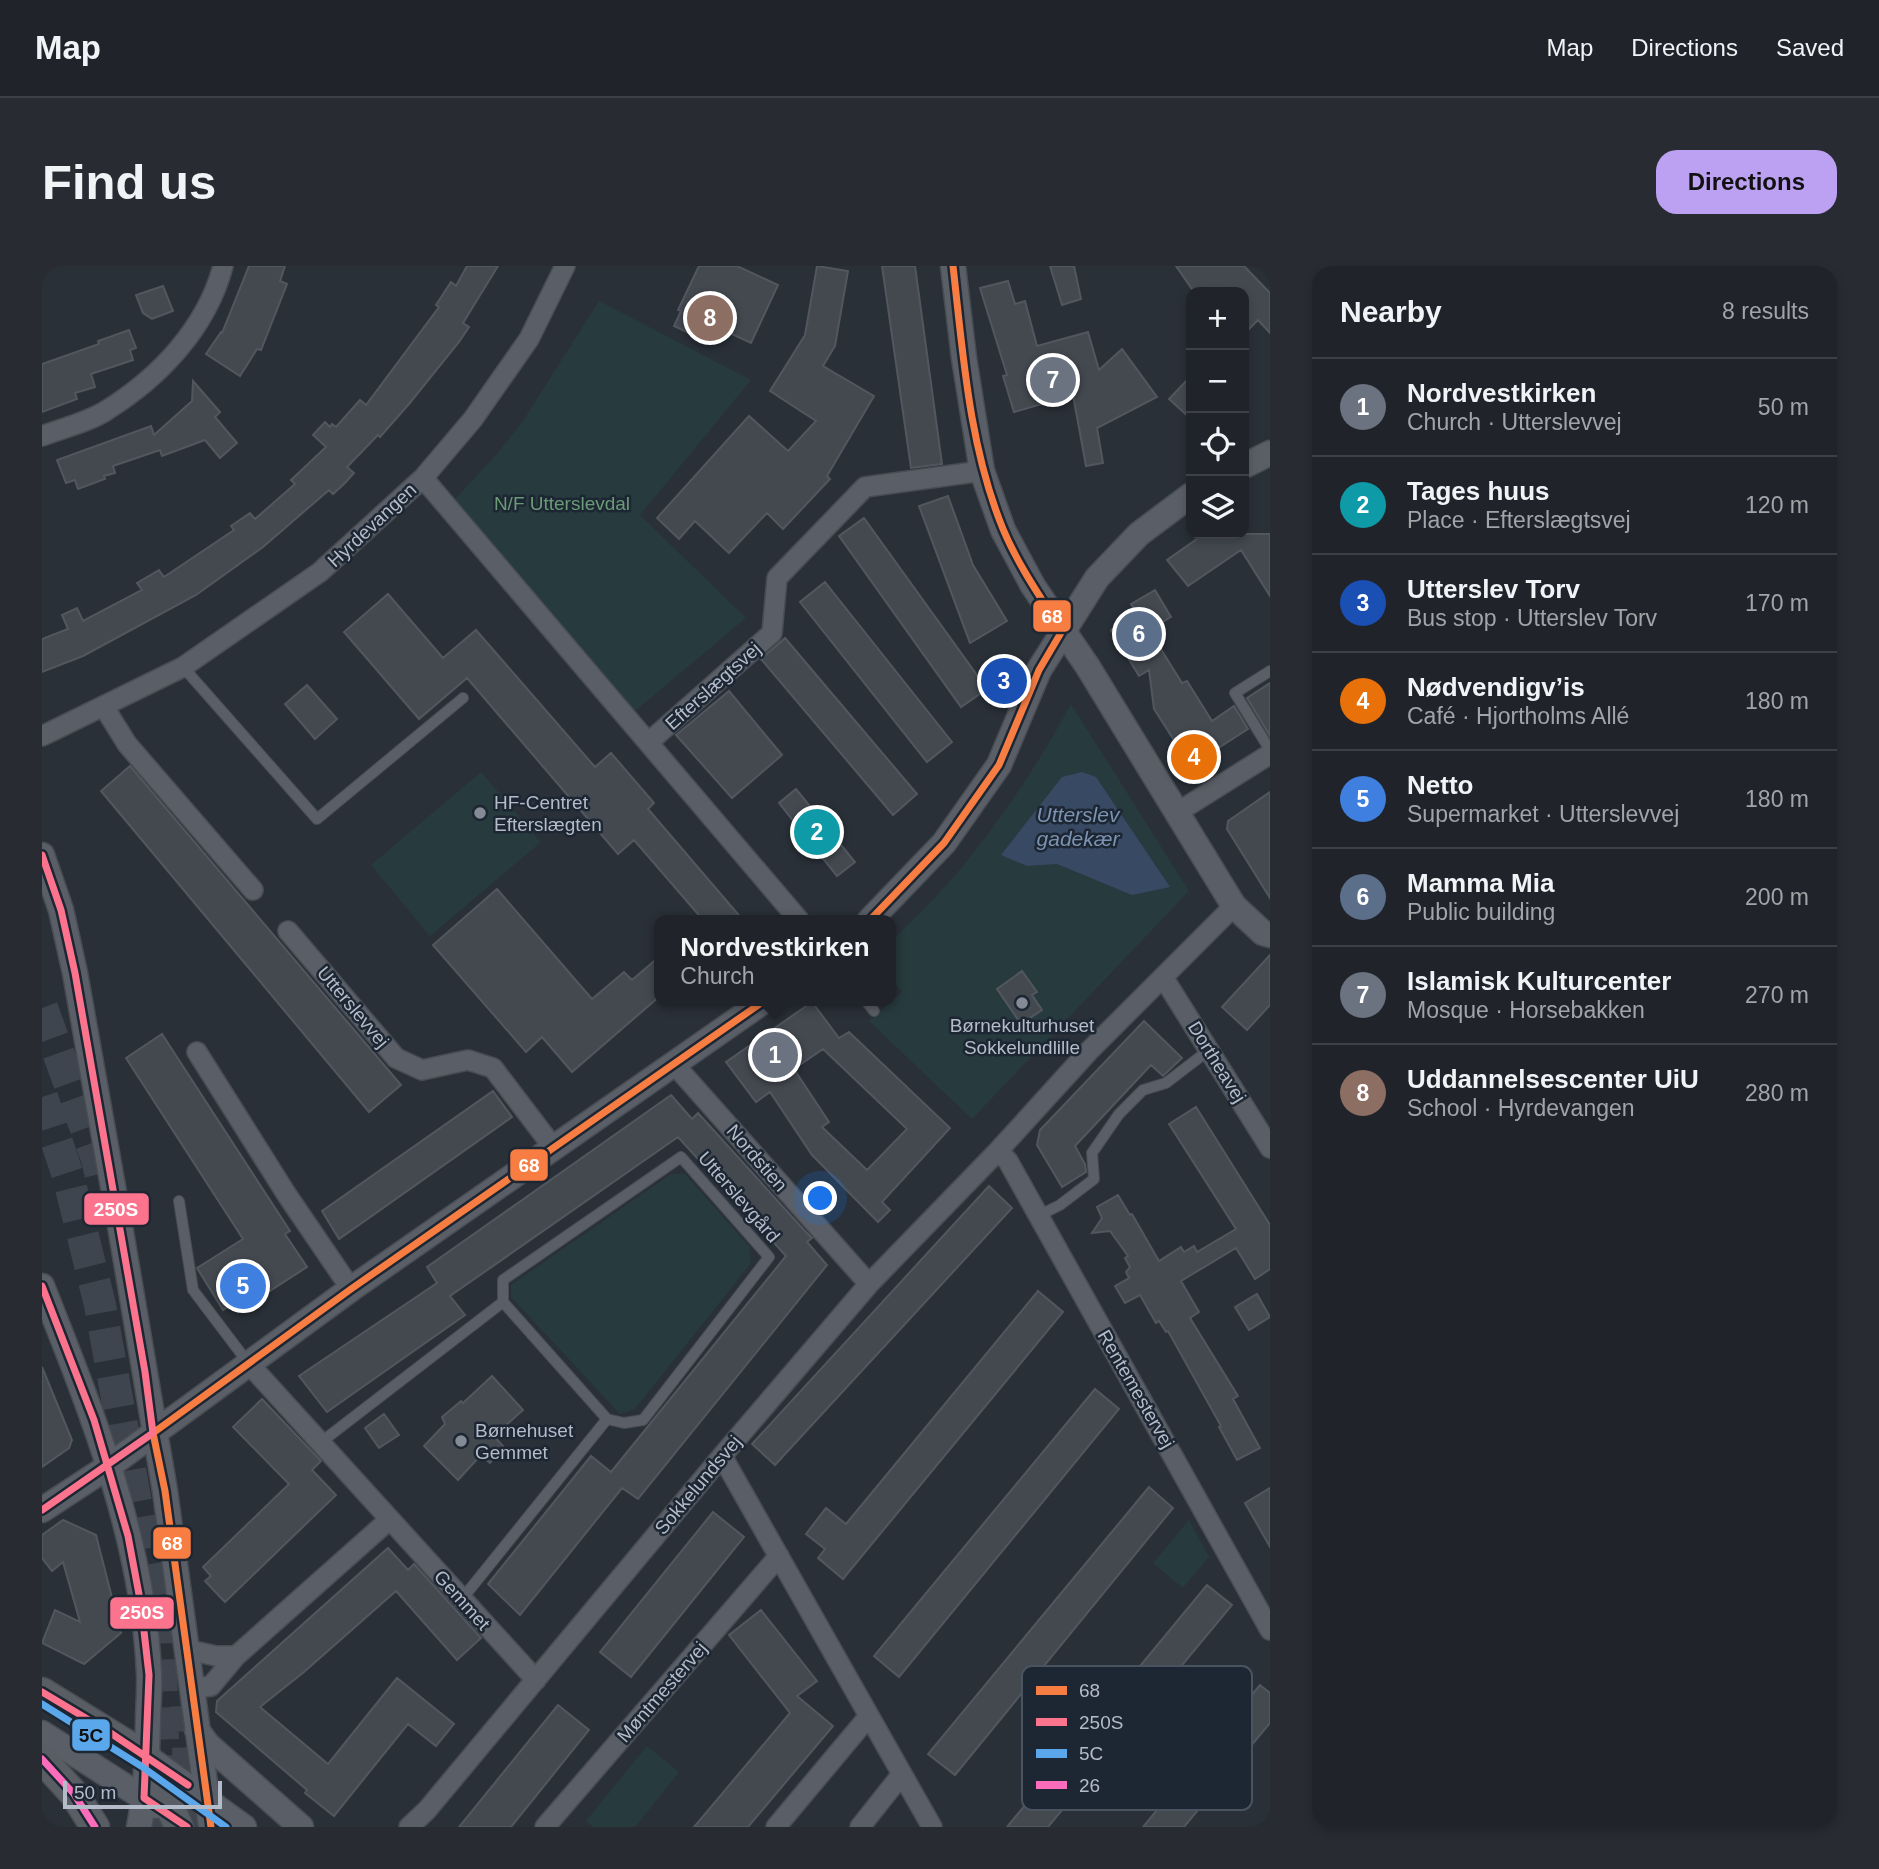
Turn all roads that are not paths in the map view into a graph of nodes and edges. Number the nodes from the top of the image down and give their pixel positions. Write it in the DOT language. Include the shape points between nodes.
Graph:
graph roads {
  1 [pos="223,266"];
  2 [pos="565,266"];
  3 [pos="953,266"];
  4 [pos="42,436"];
  5 [pos="1270,453"];
  6 [pos="1249,464"];
  7 [pos="982,471"];
  8 [pos="423,478"];
  9 [pos="1186,499"];
  10 [pos="1062,631"];
  11 [pos="183,667"];
  12 [pos="1270,671"];
  13 [pos="463,698"];
  14 [pos="104,707"];
  15 [pos="42,736"];
  16 [pos="649,742"];
  17 [pos="1270,752"];
  18 [pos="1178,811"];
  19 [pos="42,855"];
  20 [pos="253,890"];
  21 [pos="1234,906"];
  22 [pos="795,915"];
  23 [pos="875,915"];
  24 [pos="288,931"];
  25 [pos="1270,935"];
  26 [pos="1163,977"];
  27 [pos="757,1006"];
  28 [pos="870,1006"];
  29 [pos="874,1011"];
  30 [pos="1209,1050"];
  31 [pos="197,1052"];
  32 [pos="673,1063"];
  33 [pos="553,1147"];
  34 [pos="1270,1148"];
  35 [pos="998,1151"];
  36 [pos="179,1201"];
  37 [pos="1038,1216"];
  38 [pos="869,1284"];
  39 [pos="42,1286"];
  40 [pos="351,1289"];
  41 [pos="503,1303"];
  42 [pos="249,1364"];
  43 [pos="607,1419"];
  44 [pos="153,1433"];
  45 [pos="320,1443"];
  46 [pos="722,1456"];
  47 [pos="109,1466"];
  48 [pos="42,1510"];
  49 [pos="389,1520"];
  50 [pos="779,1556"];
  51 [pos="462,1600"];
  52 [pos="1270,1630"];
  53 [pos="185,1649"];
  54 [pos="236,1656"];
  55 [pos="536,1680"];
  56 [pos="190,1689"];
  57 [pos="42,1692"];
  58 [pos="869,1716"];
  59 [pos="195,1724"];
  60 [pos="42,1733"];
  61 [pos="147,1757"];
  62 [pos="42,1759"];
  63 [pos="902,1774"];
  64 [pos="145,1798"];
  65 [pos="206,1799"];
  66 [pos="181,1825"];
  67 [pos="929,1825"];
  68 [pos="95,1827"];
  69 [pos="139,1827"];
  70 [pos="211,1827"];
  71 [pos="244,1827"];
  72 [pos="301,1827"];
  73 [pos="409,1827"];
  74 [pos="545,1827"];
  75 [pos="776,1827"];
  76 [pos="860,1827"];
  1 -- 4 [label="street" via="190,336 154,375 106,412"];
  2 -- 8 [label="street, Hyrdevangen" via="529,339 473,419"];
  3 -- 7 [label="street"];
  5 -- 6 [label="street"];
  7 -- 10 [label="street" via="1003,530"];
  7 -- 16 [label="street, Efterslægtsvej" via="865,487 777,579 772,633"];
  8 -- 11 [label="street, Hyrdevangen" via="320,572"];
  8 -- 16 [label="street, Efterslægtsvej"];
  9 -- 10 [label="street" via="1139,534 1097,578"];
  10 -- 18 [label="street"];
  10 -- 23 [label="street" via="993,775 944,843"];
  11 -- 13 [label="lane" via="317,818"];
  11 -- 14 [label="street, Hyrdevangen"];
  12 -- 17 [label="lane" via="1234,693"];
  14 -- 15 [label="street, Hyrdevangen"];
  14 -- 20 [label="street" via="127,744"];
  16 -- 22 [label="street, Efterslægtsvej"];
  17 -- 18 [label="street"];
  18 -- 21 [label="street"];
  19 -- 44 [label="street" via="75,973"];
  21 -- 25 [label="street"];
  21 -- 26 [label="street, Sokkelundsvej"];
  24 -- 33 [label="street, Utterslevvej" via="396,1058 422,1070 468,1060 493,1068"];
  26 -- 30 [label="street, Dortheavej"];
  26 -- 35 [label="street, Sokkelundsvej"];
  27 -- 32 [label="street"];
  28 -- 29 [label="lane"];
  30 -- 34 [label="street, Dortheavej"];
  30 -- 37 [label="lane" via="1166,1083 1143,1090 1091,1153 1094,1179"];
  31 -- 40 [label="street"];
  32 -- 33 [label="street"];
  32 -- 38 [label="street, Nordstien"];
  33 -- 40 [label="street"];
  35 -- 37 [label="street, Rentemestervej"];
  35 -- 38 [label="street, Sokkelundsvej"];
  36 -- 42 [label="lane" via="194,1290"];
  37 -- 52 [label="street, Rentemestervej"];
  38 -- 46 [label="street, Sokkelundsvej"];
  39 -- 47 [label="street"];
  40 -- 42 [label="street"];
  41 -- 43 [label="lane"];
  41 -- 43 [label="lane, Utterslevgård" via="503,1280 681,1157 690,1167 769,1257 643,1420 624,1423"];
  41 -- 45 [label="lane"];
  42 -- 44 [label="street"];
  42 -- 45 [label="street, Gemmet"];
  43 -- 51 [label="lane"];
  44 -- 47 [label="street"];
  44 -- 53 [label="street"];
  45 -- 49 [label="street, Gemmet"];
  46 -- 50 [label="street"];
  46 -- 55 [label="street, Sokkelundsvej"];
  47 -- 48 [label="street"];
  47 -- 61 [label="street" via="141,1605 149,1675"];
  49 -- 51 [label="street, Gemmet"];
  49 -- 54 [label="street"];
  50 -- 58 [label="street"];
  50 -- 74 [label="street, Møntmestervej"];
  51 -- 55 [label="street, Gemmet"];
  53 -- 54 [label="street"];
  53 -- 56 [label="street"];
  54 -- 56 [label="street" via="211,1686"];
  55 -- 73 [label="street, Sokkelundsvej"];
  56 -- 59 [label="street"];
  57 -- 61 [label="main road"];
  58 -- 63 [label="street"];
  58 -- 75 [label="street"];
  59 -- 65 [label="street"];
  59 -- 72 [label="street" via="208,1745"];
  60 -- 64 [label="street"];
  61 -- 64 [label="street"];
  61 -- 65 [label="street"];
  61 -- 66 [label="main road"];
  62 -- 68 [label="main road" via="74,1794"];
  63 -- 67 [label="street"];
  63 -- 76 [label="street"];
  64 -- 66 [label="street"];
  64 -- 69 [label="street"];
  65 -- 70 [label="street"];
  65 -- 71 [label="street"];
}
